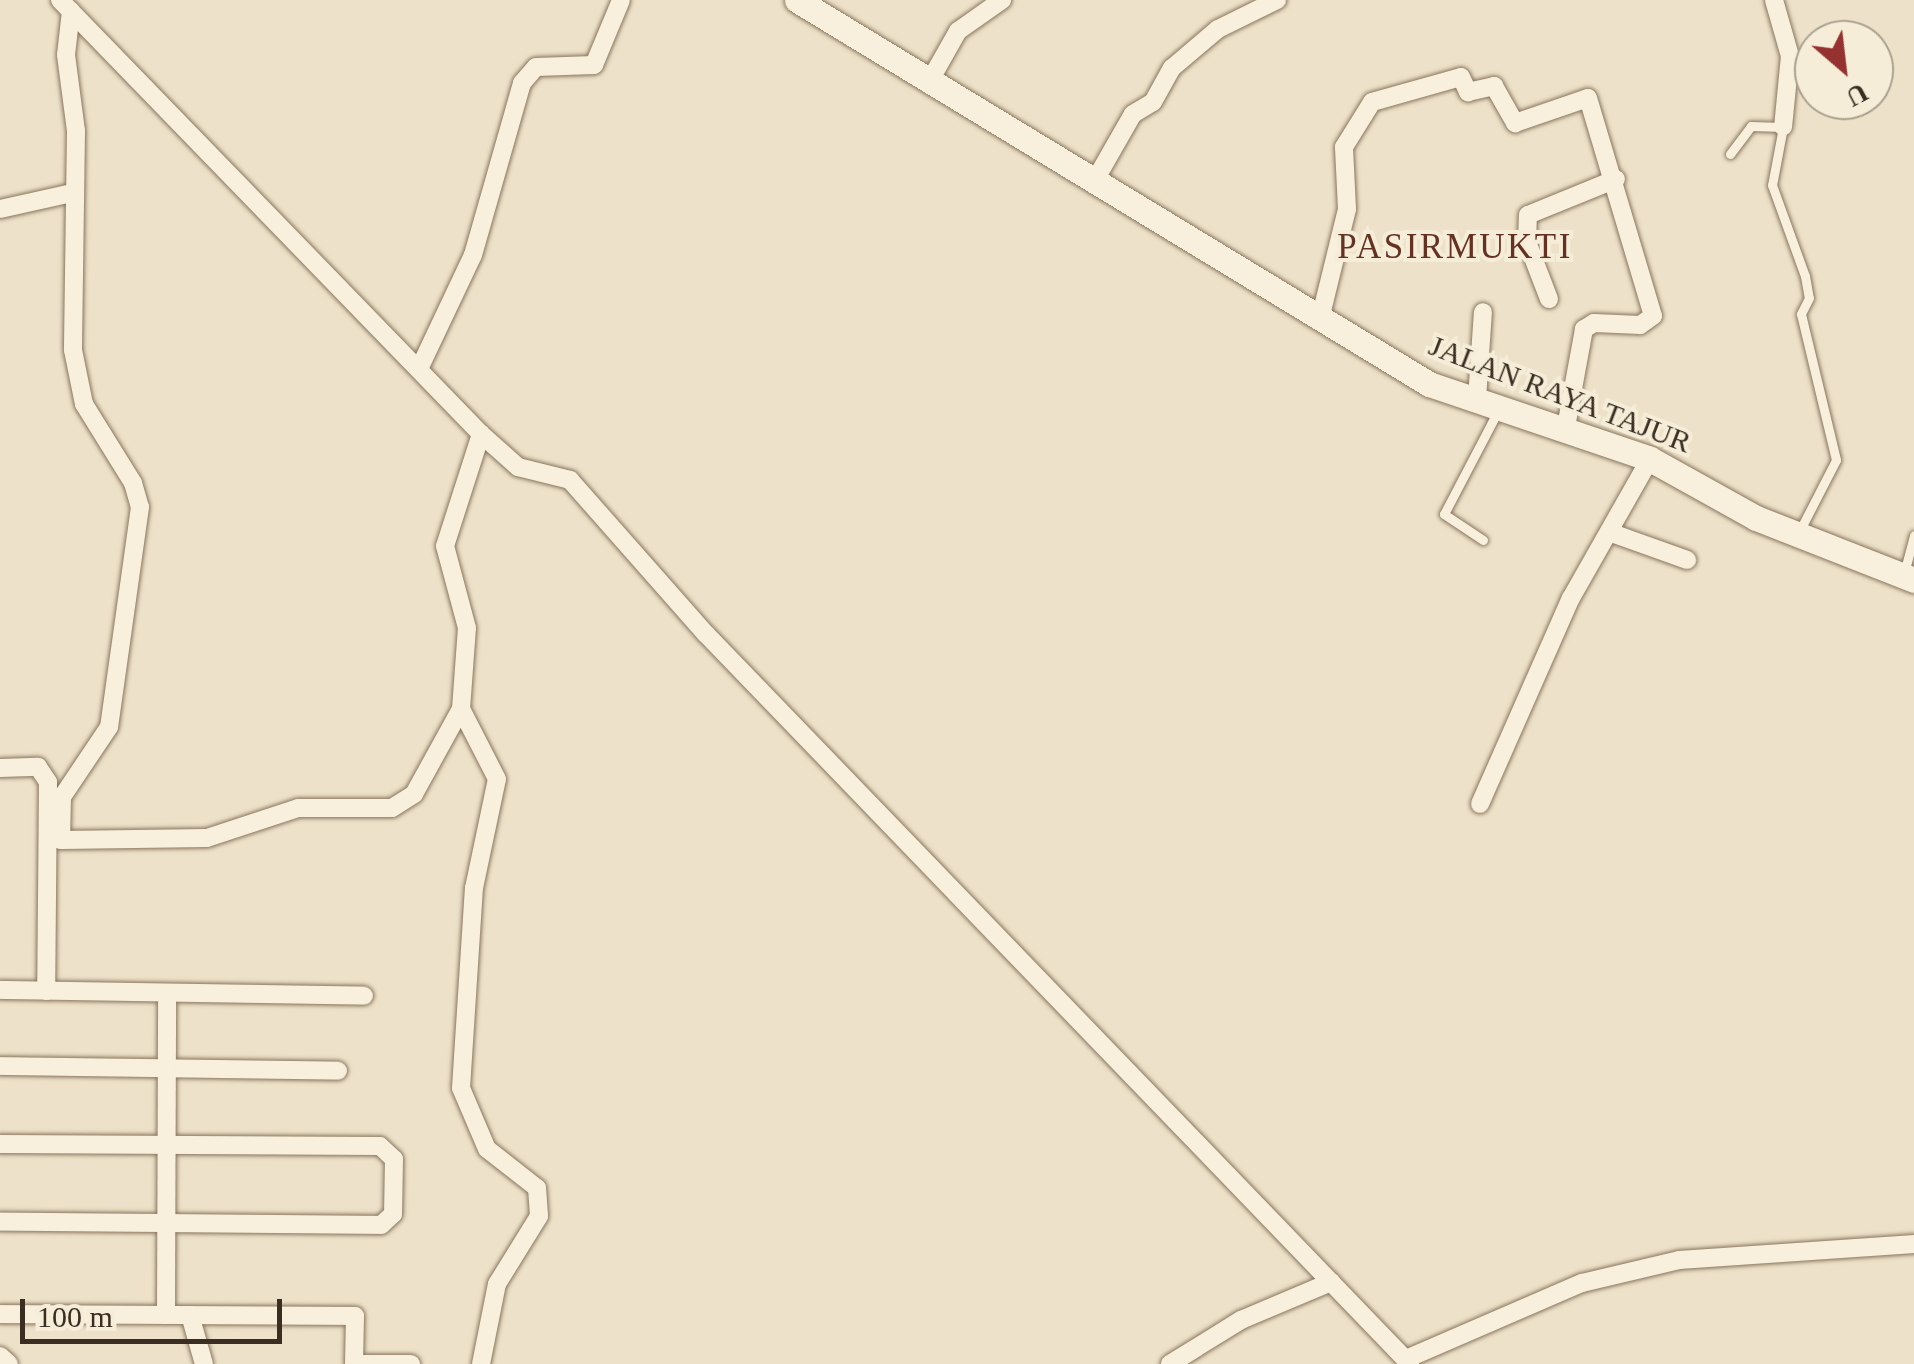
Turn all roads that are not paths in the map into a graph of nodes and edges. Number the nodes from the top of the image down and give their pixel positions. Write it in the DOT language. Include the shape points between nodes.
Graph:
graph roads {
  1 [pos="620,0"];
  2 [pos="796,0"];
  3 [pos="1002,0"];
  4 [pos="1277,0"];
  5 [pos="1774,0"];
  6 [pos="66,6"];
  7 [pos="928,84"];
  8 [pos="1783,127"];
  9 [pos="1730,154"];
  10 [pos="1616,179"];
  11 [pos="1094,182"];
  12 [pos="72,193"];
  13 [pos="0,209"];
  14 [pos="1549,299"];
  15 [pos="1483,312"];
  16 [pos="1321,315"];
  17 [pos="420,367"];
  18 [pos="1488,403"];
  19 [pos="1566,426"];
  20 [pos="481,434"];
  21 [pos="1650,460"];
  22 [pos="1609,532"];
  23 [pos="1798,534"];
  24 [pos="1914,536"];
  25 [pos="1483,540"];
  26 [pos="1686,560"];
  27 [pos="1909,578"];
  28 [pos="462,709"];
  29 [pos="0,768"];
  30 [pos="1480,804"];
  31 [pos="0,990"];
  32 [pos="46,991"];
  33 [pos="166,996"];
  34 [pos="364,996"];
  35 [pos="0,1066"];
  36 [pos="168,1068"];
  37 [pos="338,1070"];
  38 [pos="0,1144"];
  39 [pos="167,1146"];
  40 [pos="0,1222"];
  41 [pos="167,1224"];
  42 [pos="1914,1244"];
  43 [pos="1332,1282"];
  44 [pos="0,1314"];
  45 [pos="166,1315"];
  46 [pos="190,1315"];
  47 [pos="0,1356"];
  48 [pos="1408,1362"];
  49 [pos="9,1364"];
  50 [pos="204,1364"];
  51 [pos="358,1364"];
  52 [pos="411,1364"];
  53 [pos="481,1364"];
  54 [pos="1170,1364"];
  1 -- 17 [label="street" via="594,65 536,66 522,84 473,254"];
  2 -- 7 [label="main road, JALAN RAYA TAJUR"];
  3 -- 7 [label="street" via="958,30"];
  4 -- 11 [label="street" via="1218,29 1172,68 1153,102 1133,114"];
  5 -- 8 [label="street" via="1790,56"];
  6 -- 12 [label="street" via="76,131"];
  6 -- 17 [label="street"];
  7 -- 11 [label="main road, JALAN RAYA TAJUR"];
  8 -- 9 [label="lane" via="1751,126"];
  8 -- 23 [label="lane" via="1772,184 1805,276 1810,298 1801,314 1836,460"];
  10 -- 14 [label="street" via="1528,214 1527,242"];
  10 -- 16 [label="street" via="1588,98 1515,123 1494,86 1468,92 1461,77 1372,102 1344,147 1347,209"];
  10 -- 19 [label="street" via="1653,316 1640,325 1594,323 1584,329"];
  11 -- 16 [label="main road, JALAN RAYA TAJUR"];
  12 -- 13 [label="street"];
  12 -- 28 [label="street" via="78,377 89,415 133,483 140,507 109,728 62,797 61,840 206,838 298,808 392,808 414,794"];
  15 -- 18 [label="street"];
  16 -- 18 [label="main road, JALAN RAYA TAJUR" via="1428,384"];
  17 -- 20 [label="street"];
  18 -- 19 [label="main road, JALAN RAYA TAJUR"];
  18 -- 25 [label="lane" via="1444,514"];
  19 -- 21 [label="main road, JALAN RAYA TAJUR"];
  20 -- 28 [label="street" via="446,546 467,628"];
  20 -- 43 [label="street" via="518,467 570,480 706,634"];
  21 -- 22 [label="street"];
  21 -- 23 [label="main road, JALAN RAYA TAJUR"];
  22 -- 26 [label="street"];
  22 -- 30 [label="street" via="1518,708"];
  23 -- 27 [label="main road, JALAN RAYA TAJUR"];
  24 -- 27 [label="lane"];
  28 -- 53 [label="street" via="488,757 498,794 474,888 461,1088 486,1149 538,1188 539,1216 497,1284"];
  29 -- 32 [label="street" via="38,768 48,782"];
  31 -- 32 [label="street"];
  32 -- 33 [label="street"];
  33 -- 34 [label="street"];
  33 -- 36 [label="street"];
  35 -- 36 [label="street"];
  36 -- 37 [label="street"];
  36 -- 39 [label="street"];
  38 -- 39 [label="street"];
  39 -- 41 [label="street"];
  39 -- 41 [label="street" via="380,1146 394,1158 393,1214 386,1224"];
  40 -- 41 [label="street"];
  41 -- 45 [label="street"];
  42 -- 48 [label="street" via="1667,1263 1582,1284"];
  43 -- 48 [label="street"];
  43 -- 54 [label="street" via="1241,1320"];
  44 -- 45 [label="street"];
  45 -- 46 [label="street"];
  46 -- 50 [label="street"];
  46 -- 51 [label="street" via="355,1316"];
  47 -- 49 [label="street"];
  51 -- 52 [label="street"];
}
